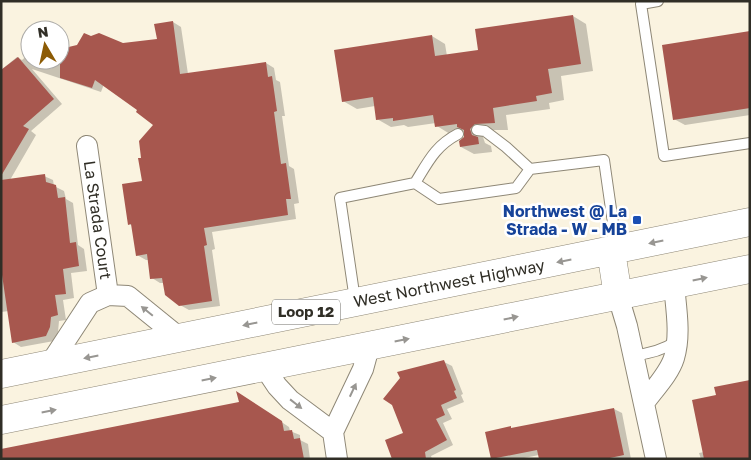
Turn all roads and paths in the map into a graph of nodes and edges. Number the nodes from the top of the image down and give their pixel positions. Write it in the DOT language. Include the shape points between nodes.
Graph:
graph roads {
  1 [pos="658,1"];
  2 [pos="477,130"];
  3 [pos="458,134"];
  4 [pos="750,143"];
  5 [pos="87,146"];
  6 [pos="530,169"];
  7 [pos="415,183"];
  8 [pos="750,222"];
  9 [pos="612,251"];
  10 [pos="750,259"];
  11 [pos="739,272"];
  12 [pos="674,285"];
  13 [pos="108,295"];
  14 [pos="618,296"];
  15 [pos="355,302"];
  16 [pos="181,339"];
  17 [pos="677,340"];
  18 [pos="369,347"];
  19 [pos="634,354"];
  20 [pos="50,364"];
  21 [pos="265,368"];
  22 [pos="1,374"];
  23 [pos="644,403"];
  24 [pos="1,420"];
  25 [pos="333,432"];
  26 [pos="336,459"];
  27 [pos="656,459"];
  1 -- 4 [label="lane" via="641,4 664,156"];
  2 -- 6 [label="lane" via="485,131"];
  3 -- 7 [label="lane" via="445,141 431,156"];
  5 -- 13 [label="street, La Strada Court"];
  6 -- 7 [label="lane" via="516,188 440,198"];
  6 -- 9 [label="lane" via="604,160 614,224"];
  7 -- 15 [label="lane" via="340,198"];
  8 -- 9 [label="main road, West Northwest Highway / Loop 12, one-way"];
  9 -- 14 [label="main road"];
  9 -- 15 [label="main road, West Northwest Highway / Loop 12, one-way"];
  10 -- 11 [label="main road"];
  12 -- 11 [label="main road, one-way"];
  12 -- 14 [label="main road"];
  12 -- 17 [label="street"];
  16 -- 13 [label="street, La Strada Court, one-way" via="128,296"];
  13 -- 20 [label="street, La Strada Court" via="90,303"];
  18 -- 14 [label="main road, one-way"];
  14 -- 19 [label="street"];
  15 -- 16 [label="main road, West Northwest Highway / Loop 12, one-way"];
  16 -- 20 [label="main road, West Northwest Highway / Loop 12, one-way"];
  17 -- 19 [label="lane" via="657,352"];
  17 -- 23 [label="street" via="674,358"];
  18 -- 21 [label="main road"];
  25 -- 18 [label="street, one-way" via="363,368"];
  19 -- 23 [label="street"];
  20 -- 22 [label="main road, West Northwest Highway / Loop 12"];
  24 -- 21 [label="main road, one-way"];
  21 -- 25 [label="street, one-way" via="290,400"];
  23 -- 27 [label="street"];
  25 -- 26 [label="street"];
}
